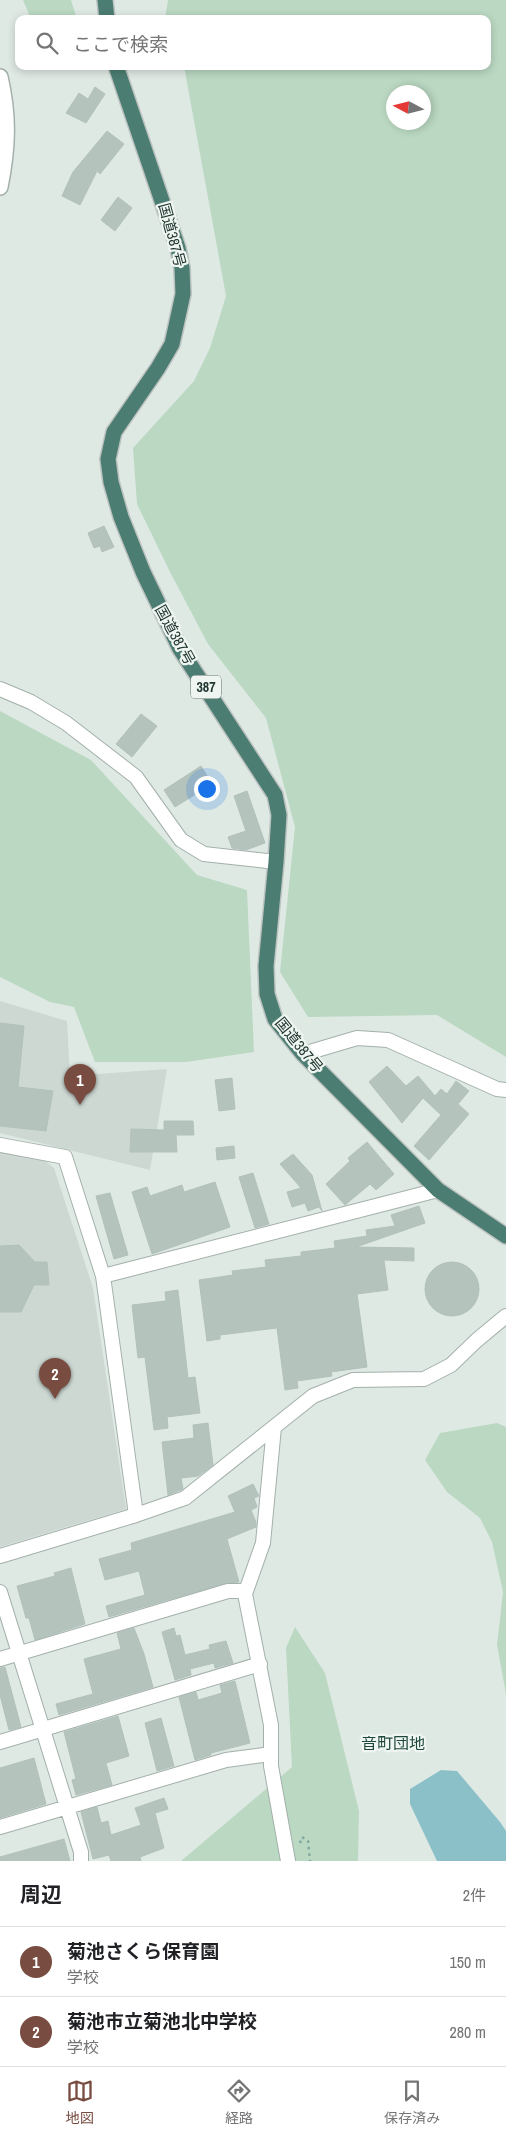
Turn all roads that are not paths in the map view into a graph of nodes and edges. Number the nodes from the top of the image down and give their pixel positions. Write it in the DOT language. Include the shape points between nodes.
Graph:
graph roads {
  1 [pos="105,0"];
  2 [pos="107,15"];
  3 [pos="117,70"];
  4 [pos="0,77"];
  5 [pos="0,187"];
  6 [pos="0,689"];
  7 [pos="276,862"];
  8 [pos="303,1054"];
  9 [pos="506,1090"];
  10 [pos="0,1145"];
  11 [pos="438,1190"];
  12 [pos="506,1236"];
  13 [pos="102,1276"];
  14 [pos="506,1316"];
  15 [pos="274,1428"];
  16 [pos="136,1515"];
  17 [pos="0,1556"];
  18 [pos="246,1591"];
  19 [pos="0,1592"];
  20 [pos="21,1653"];
  21 [pos="0,1659"];
  22 [pos="260,1664"];
  23 [pos="43,1730"];
  24 [pos="0,1742"];
  25 [pos="271,1754"];
  26 [pos="66,1807"];
  27 [pos="0,1827"];
  28 [pos="82,1861"];
  29 [pos="288,1861"];
  1 -- 2 [label="highway"];
  3 -- 7 [label="highway, 国道387号 / 387" via="178,248 183,294 172,344 114,432 108,459 110,482 143,572 180,649 275,795 279,816"];
  4 -- 5 [label="street" via="7,118 7,145"];
  6 -- 7 [label="street" via="31,702 66,723 136,777 181,840 204,854"];
  7 -- 8 [label="highway, 国道387号 / 387" via="266,966 267,994 275,1019"];
  8 -- 9 [label="street" via="357,1038 388,1040 470,1078"];
  8 -- 11 [label="highway, 国道387号 / 387"];
  10 -- 13 [label="street" via="65,1157"];
  11 -- 12 [label="highway, 国道387号 / 387"];
  11 -- 13 [label="street"];
  13 -- 16 [label="street"];
  14 -- 15 [label="street" via="451,1365 424,1379 353,1380 313,1396"];
  15 -- 16 [label="street" via="185,1498"];
  15 -- 18 [label="street" via="263,1543"];
  16 -- 17 [label="street"];
  18 -- 20 [label="street" via="228,1591"];
  18 -- 22 [label="street"];
  19 -- 20 [label="street"];
  20 -- 21 [label="street"];
  20 -- 23 [label="street"];
  22 -- 23 [label="street"];
  22 -- 25 [label="street" via="271,1725"];
  23 -- 24 [label="street"];
  23 -- 26 [label="street"];
  25 -- 26 [label="street" via="226,1760"];
  25 -- 29 [label="street"];
  26 -- 27 [label="street"];
  26 -- 28 [label="street"];
}
